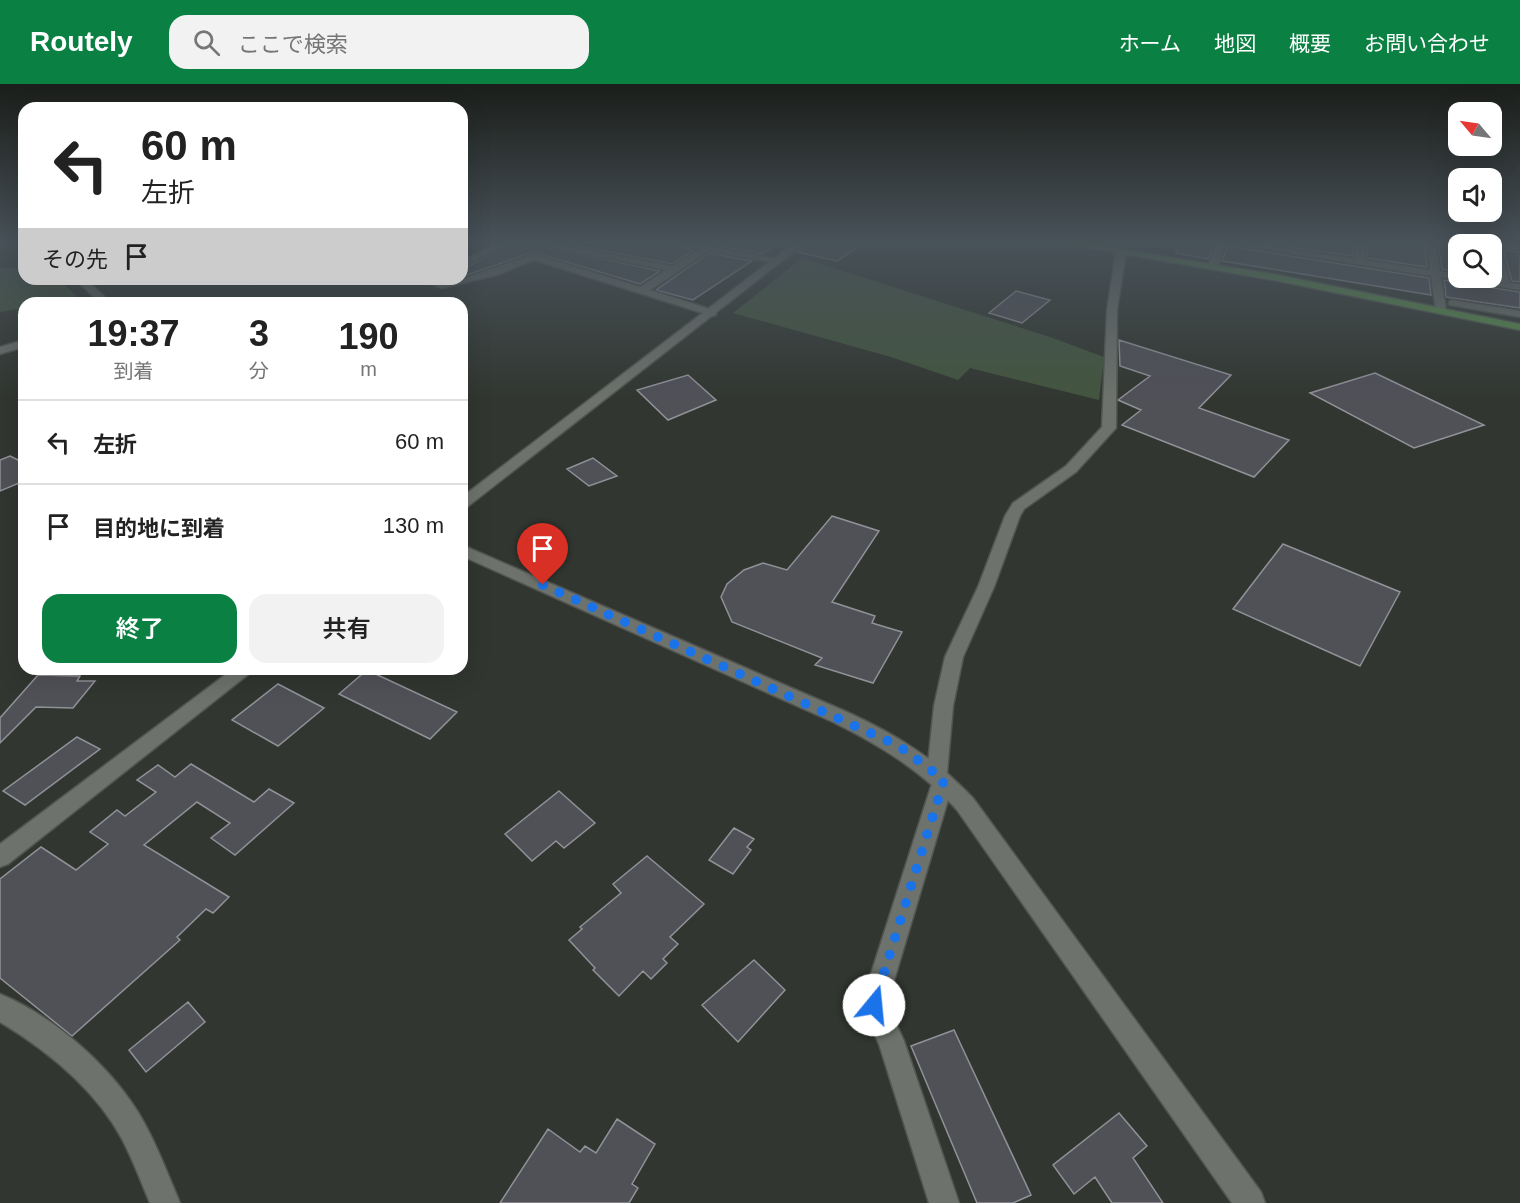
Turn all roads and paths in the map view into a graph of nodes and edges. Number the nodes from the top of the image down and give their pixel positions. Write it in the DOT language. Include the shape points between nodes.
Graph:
graph roads {
  1 [pos="655,295"];
  2 [pos="734,295"];
  3 [pos="1114,295"];
  4 [pos="1363,295"];
  5 [pos="1439,295"];
  6 [pos="1453,303"];
  7 [pos="1441,310"];
  8 [pos="712,313"];
  9 [pos="1520,314"];
  10 [pos="1520,327"];
  11 [pos="18,345"];
  12 [pos="0,351"];
  13 [pos="468,499"];
  14 [pos="468,553"];
  15 [pos="238,675"];
  16 [pos="940,776"];
  17 [pos="0,857"];
  18 [pos="0,1007"];
  19 [pos="165,1203"];
  20 [pos="944,1203"];
  21 [pos="1250,1203"];
  1 -- 8 [label="street"];
  2 -- 8 [label="street"];
  3 -- 16 [label="street" via="1109,428 1071,469 1018,506 1013,514 1000,541 987,586 959,643 943,703"];
  4 -- 7 [label="main road"];
  5 -- 7 [label="street"];
  6 -- 9 [label="street"];
  7 -- 10 [label="main road"];
  8 -- 13 [label="street"];
  11 -- 12 [label="street"];
  14 -- 16 [label="street" via="840,717 899,746"];
  15 -- 17 [label="street"];
  16 -- 20 [label="street" via="874,1005 891,1041"];
  16 -- 21 [label="street" via="965,804"];
  18 -- 19 [label="street" via="101,1084 128,1121"];
}
